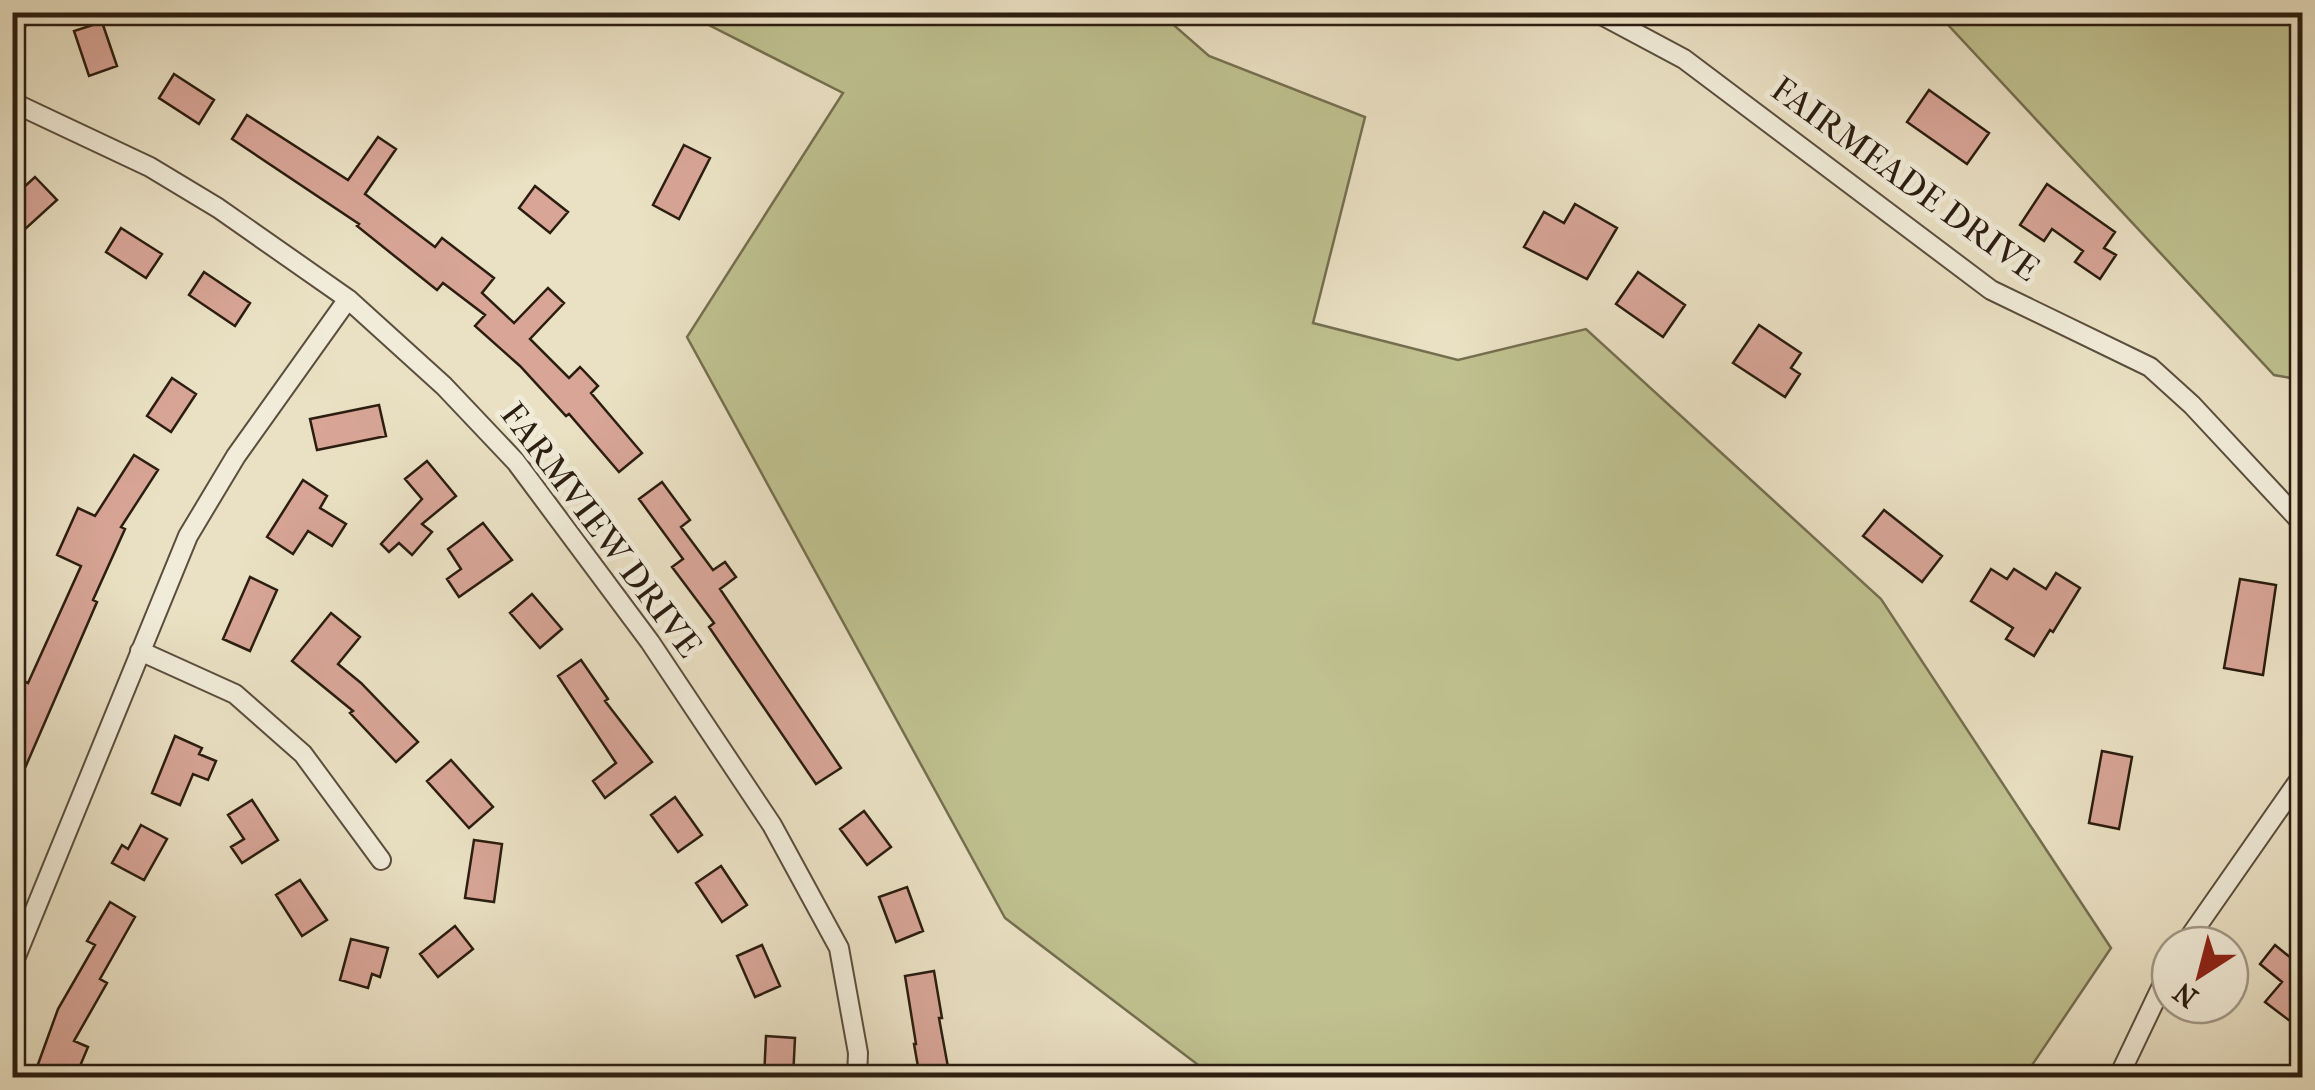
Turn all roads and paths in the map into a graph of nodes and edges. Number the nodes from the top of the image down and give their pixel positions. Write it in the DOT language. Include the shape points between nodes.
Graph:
graph roads {
  1 [pos="16,12"];
  2 [pos="1596,12"];
  3 [pos="12,22"];
  4 [pos="12,102"];
  5 [pos="348,299"];
  6 [pos="2302,523"];
  7 [pos="140,651"];
  8 [pos="2302,776"];
  9 [pos="381,860"];
  10 [pos="2198,925"];
  11 [pos="12,966"];
  12 [pos="2150,1006"];
  13 [pos="857,1078"];
  14 [pos="2118,1078"];
  1 -- 3 [label="street"];
  2 -- 6 [label="street, FAIRMEADE DRIVE" via="1684,59 1991,290 2150,367"];
  4 -- 5 [label="street, FARMVIEW DRIVE" via="150,167"];
  5 -- 7 [label="street" via="188,536"];
  5 -- 13 [label="street, FARMVIEW DRIVE" via="516,462 650,642 772,825 840,948"];
  7 -- 9 [label="street" via="234,694 303,754"];
  7 -- 11 [label="street"];
  8 -- 10 [label="street"];
  12 -- 14 [label="street"];
}
